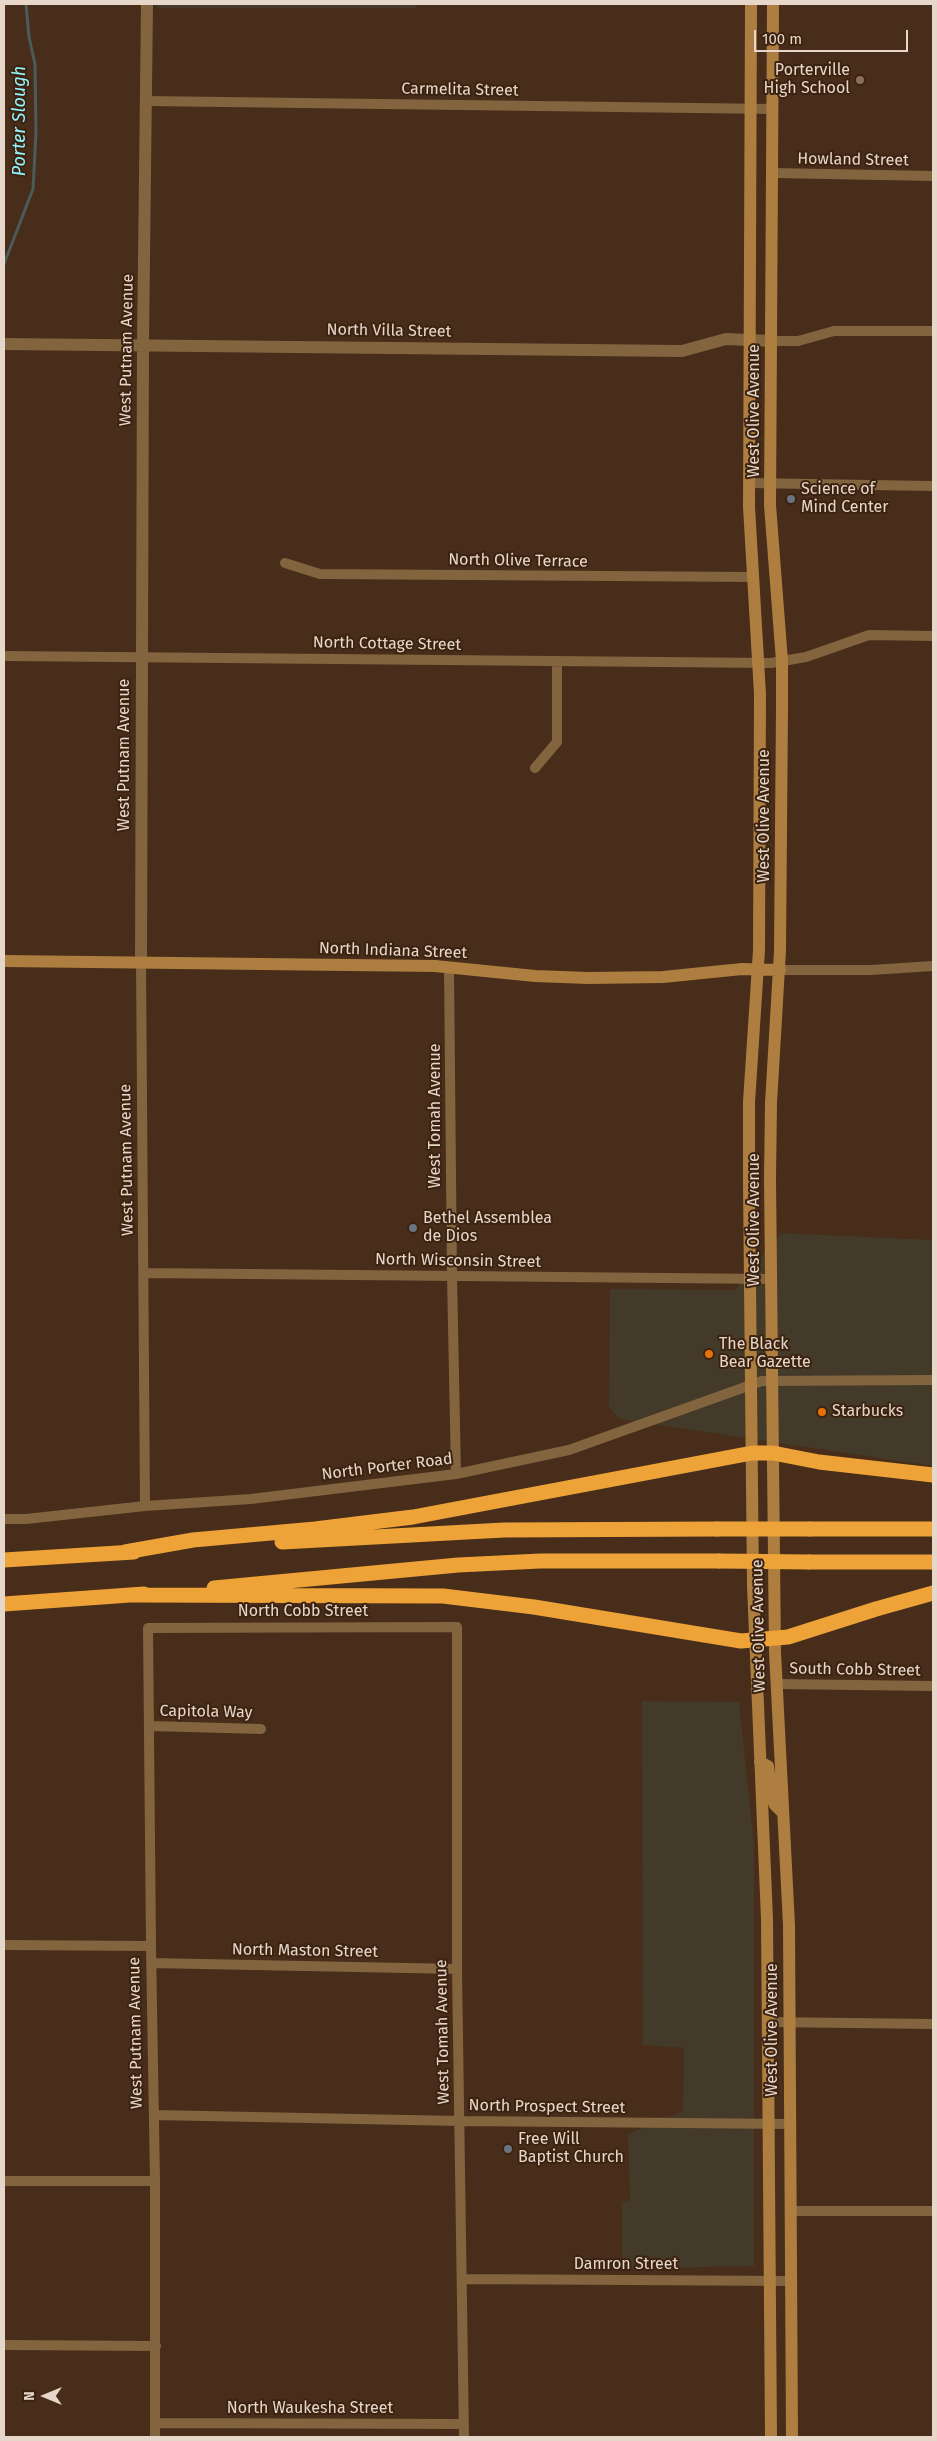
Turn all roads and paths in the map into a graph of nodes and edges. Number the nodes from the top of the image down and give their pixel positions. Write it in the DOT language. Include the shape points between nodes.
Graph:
graph roads {
  1 [pos="147,4"];
  2 [pos="751,4"];
  3 [pos="773,4"];
  4 [pos="146,101"];
  5 [pos="751,109"];
  6 [pos="773,109"];
  7 [pos="773,173"];
  8 [pos="933,176"];
  9 [pos="933,332"];
  10 [pos="750,340"];
  11 [pos="772,341"];
  12 [pos="4,344"];
  13 [pos="143,344"];
  14 [pos="749,483"];
  15 [pos="771,483"];
  16 [pos="933,486"];
  17 [pos="285,563"];
  18 [pos="753,578"];
  19 [pos="933,636"];
  20 [pos="4,656"];
  21 [pos="142,656"];
  22 [pos="557,661"];
  23 [pos="771,662"];
  24 [pos="535,768"];
  25 [pos="4,961"];
  26 [pos="141,962"];
  27 [pos="933,966"];
  28 [pos="450,967"];
  29 [pos="758,970"];
  30 [pos="780,970"];
  31 [pos="144,1273"];
  32 [pos="452,1276"];
  33 [pos="750,1279"];
  34 [pos="772,1279"];
  35 [pos="933,1380"];
  36 [pos="762,1382"];
  37 [pos="752,1453"];
  38 [pos="773,1453"];
  39 [pos="456,1474"];
  40 [pos="933,1475"];
  41 [pos="145,1506"];
  42 [pos="4,1519"];
  43 [pos="933,1530"];
  44 [pos="124,1552"];
  45 [pos="4,1560"];
  46 [pos="933,1562"];
  47 [pos="933,1594"];
  48 [pos="135,1595"];
  49 [pos="4,1604"];
  50 [pos="458,1627"];
  51 [pos="148,1628"];
  52 [pos="775,1639"];
  53 [pos="754,1641"];
  54 [pos="776,1684"];
  55 [pos="933,1686"];
  56 [pos="150,1726"];
  57 [pos="261,1728"];
  58 [pos="760,1762"];
  59 [pos="783,1813"];
  60 [pos="4,1945"];
  61 [pos="151,1946"];
  62 [pos="151,1963"];
  63 [pos="457,1969"];
  64 [pos="768,2022"];
  65 [pos="789,2022"];
  66 [pos="933,2024"];
  67 [pos="154,2114"];
  68 [pos="460,2121"];
  69 [pos="769,2124"];
  70 [pos="789,2124"];
  71 [pos="4,2181"];
  72 [pos="155,2181"];
  73 [pos="790,2211"];
  74 [pos="933,2211"];
  75 [pos="462,2279"];
  76 [pos="790,2281"];
  77 [pos="769,2282"];
  78 [pos="4,2345"];
  79 [pos="156,2346"];
  80 [pos="155,2423"];
  81 [pos="464,2424"];
  82 [pos="155,2437"];
  83 [pos="464,2437"];
  84 [pos="771,2437"];
  85 [pos="792,2437"];
  1 -- 4 [label="street, West Putnam Avenue"];
  2 -- 5 [label="main road, West Olive Avenue"];
  3 -- 6 [label="main road, West Olive Avenue"];
  4 -- 5 [label="street, Carmelita Street"];
  4 -- 13 [label="street, West Putnam Avenue"];
  5 -- 6 [label="street, Carmelita Street"];
  5 -- 10 [label="main road, West Olive Avenue"];
  6 -- 7 [label="main road, West Olive Avenue"];
  7 -- 8 [label="street, Howland Street"];
  7 -- 11 [label="main road, West Olive Avenue"];
  9 -- 11 [label="street" via="834,331 798,341"];
  10 -- 11 [label="street, North Villa Street"];
  10 -- 13 [label="street, North Villa Street" via="726,339 682,351"];
  10 -- 14 [label="main road, West Olive Avenue"];
  11 -- 15 [label="main road, West Olive Avenue"];
  12 -- 13 [label="street, North Villa Street"];
  13 -- 21 [label="street, West Putnam Avenue"];
  14 -- 15 [label="street"];
  14 -- 18 [label="main road, West Olive Avenue"];
  15 -- 16 [label="street"];
  15 -- 23 [label="main road, West Olive Avenue"];
  17 -- 18 [label="street, North Olive Terrace" via="320,574"];
  18 -- 23 [label="main road, West Olive Avenue"];
  19 -- 23 [label="street, North Cottage Street" via="869,634 806,657"];
  20 -- 21 [label="street, North Cottage Street"];
  21 -- 22 [label="street, North Cottage Street"];
  21 -- 26 [label="street, West Putnam Avenue"];
  22 -- 23 [label="street, North Cottage Street"];
  22 -- 24 [label="street" via="558,742"];
  23 -- 29 [label="main road, West Olive Avenue"];
  23 -- 30 [label="main road, West Olive Avenue"];
  25 -- 26 [label="main road, North Indiana Street"];
  26 -- 28 [label="main road, North Indiana Street"];
  26 -- 31 [label="street, West Putnam Avenue"];
  27 -- 30 [label="street"];
  28 -- 29 [label="main road, North Indiana Street" via="588,978"];
  28 -- 32 [label="street, West Tomah Avenue"];
  29 -- 30 [label="main road, North Indiana Street"];
  29 -- 33 [label="main road, West Olive Avenue" via="749,1102"];
  30 -- 34 [label="main road, West Olive Avenue" via="771,1103"];
  31 -- 32 [label="street, North Wisconsin Street"];
  31 -- 41 [label="street, West Putnam Avenue"];
  32 -- 33 [label="street, North Wisconsin Street"];
  32 -- 39 [label="street, West Tomah Avenue"];
  33 -- 34 [label="street, North Wisconsin Street"];
  33 -- 36 [label="main road, West Olive Avenue"];
  34 -- 36 [label="main road, West Olive Avenue"];
  35 -- 36 [label="street, North Porter Road"];
  36 -- 37 [label="main road, West Olive Avenue"];
  36 -- 38 [label="main road, West Olive Avenue"];
  36 -- 39 [label="street, North Porter Road" via="569,1450"];
  37 -- 38 [label="highway"];
  37 -- 44 [label="highway" via="413,1517 193,1540"];
  37 -- 53 [label="main road, West Olive Avenue"];
  38 -- 40 [label="highway" via="820,1462"];
  38 -- 52 [label="main road, West Olive Avenue"];
  39 -- 41 [label="street, North Porter Road" via="251,1499"];
  41 -- 42 [label="street, North Porter Road"];
  43 -- 44 [label="highway, bridge" via="543,1528"];
  44 -- 45 [label="highway"];
  46 -- 48 [label="highway, bridge" via="540,1561 458,1565"];
  47 -- 52 [label="highway"];
  48 -- 49 [label="highway"];
  48 -- 53 [label="highway" via="443,1596"];
  50 -- 51 [label="street, North Cobb Street"];
  50 -- 63 [label="street, West Tomah Avenue"];
  51 -- 56 [label="street, West Putnam Avenue"];
  52 -- 53 [label="highway"];
  52 -- 54 [label="main road, West Olive Avenue"];
  53 -- 58 [label="main road, West Olive Avenue"];
  54 -- 55 [label="street, South Cobb Street"];
  54 -- 59 [label="main road, West Olive Avenue"];
  56 -- 57 [label="street, Capitola Way"];
  56 -- 61 [label="street, West Putnam Avenue"];
  58 -- 59 [label="main road" via="768,1766 773,1800"];
  58 -- 64 [label="main road, West Olive Avenue"];
  59 -- 65 [label="main road, West Olive Avenue"];
  60 -- 61 [label="street"];
  61 -- 62 [label="street, West Putnam Avenue"];
  62 -- 63 [label="street, North Maston Street"];
  62 -- 67 [label="street, West Putnam Avenue"];
  63 -- 68 [label="street, West Tomah Avenue"];
  64 -- 65 [label="street"];
  64 -- 69 [label="main road, West Olive Avenue"];
  65 -- 66 [label="street"];
  65 -- 70 [label="main road, West Olive Avenue"];
  67 -- 68 [label="street, North Prospect Street"];
  67 -- 72 [label="street, West Putnam Avenue"];
  68 -- 69 [label="street, North Prospect Street"];
  68 -- 75 [label="street, West Tomah Avenue"];
  69 -- 70 [label="street, North Prospect Street"];
  69 -- 77 [label="main road, West Olive Avenue"];
  70 -- 73 [label="main road, West Olive Avenue"];
  71 -- 72 [label="street"];
  72 -- 79 [label="street, West Putnam Avenue"];
  73 -- 74 [label="street"];
  73 -- 76 [label="main road, West Olive Avenue"];
  75 -- 77 [label="street, Damron Street"];
  75 -- 81 [label="street, West Tomah Avenue"];
  76 -- 77 [label="street, Damron Street"];
  76 -- 85 [label="main road, West Olive Avenue"];
  77 -- 84 [label="main road, West Olive Avenue"];
  78 -- 79 [label="street"];
  79 -- 80 [label="street, West Putnam Avenue"];
  80 -- 81 [label="street, North Waukesha Street"];
  80 -- 82 [label="street, West Putnam Avenue"];
  81 -- 83 [label="street, West Tomah Avenue"];
}
